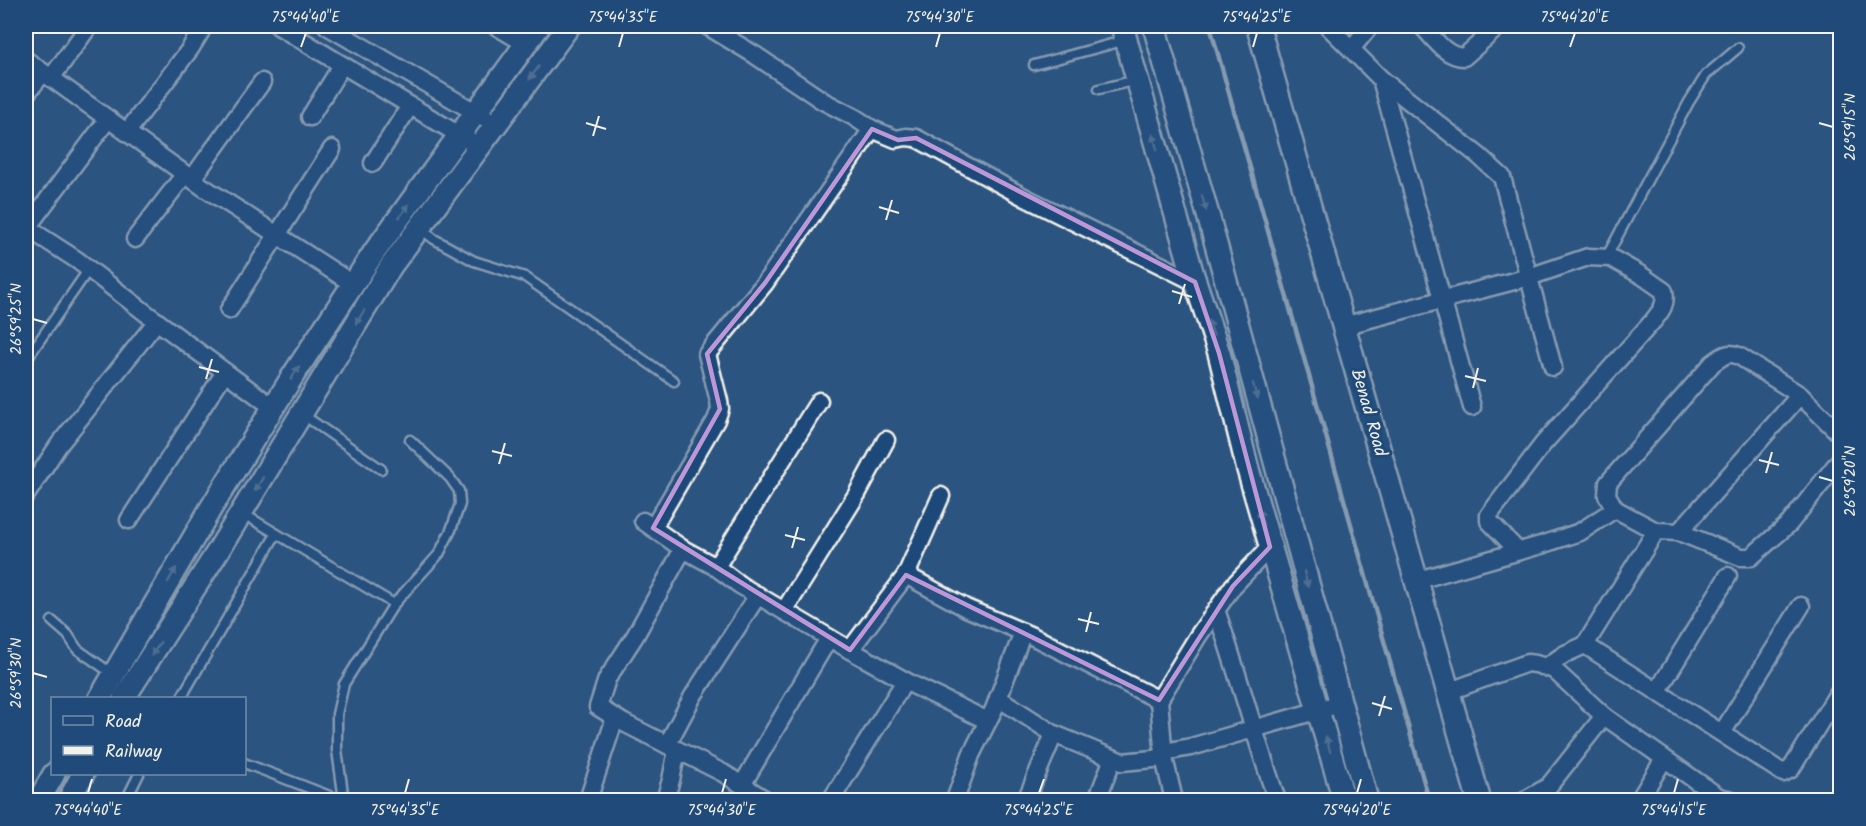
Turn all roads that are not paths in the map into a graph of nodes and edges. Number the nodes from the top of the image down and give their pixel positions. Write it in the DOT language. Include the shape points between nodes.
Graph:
graph roads {
  1 [pos="89,26"];
  2 [pos="278,26"];
  3 [pos="327,26"];
  4 [pos="496,26"];
  5 [pos="539,26"];
  6 [pos="569,26"];
  7 [pos="706,26"];
  8 [pos="1154,26"];
  9 [pos="1258,26"];
  10 [pos="1328,26"];
  11 [pos="1370,26"];
  12 [pos="1422,26"];
  13 [pos="1499,26"];
  14 [pos="201,31"];
  15 [pos="1124,33"];
  16 [pos="526,44"];
  17 [pos="1352,48"];
  18 [pos="1738,48"];
  19 [pos="26,60"];
  20 [pos="342,64"];
  21 [pos="1034,65"];
  22 [pos="47,75"];
  23 [pos="1381,79"];
  24 [pos="1138,80"];
  25 [pos="262,82"];
  26 [pos="1099,89"];
  27 [pos="26,94"];
  28 [pos="410,106"];
  29 [pos="476,113"];
  30 [pos="310,117"];
  31 [pos="108,119"];
  32 [pos="496,124"];
  33 [pos="872,129"];
  34 [pos="127,132"];
  35 [pos="460,134"];
  36 [pos="479,147"];
  37 [pos="332,149"];
  38 [pos="373,163"];
  39 [pos="189,177"];
  40 [pos="26,228"];
  41 [pos="420,228"];
  42 [pos="276,235"];
  43 [pos="135,239"];
  44 [pos="1606,258"];
  45 [pos="365,266"];
  46 [pos="89,269"];
  47 [pos="1529,277"];
  48 [pos="383,280"];
  49 [pos="1195,282"];
  50 [pos="353,284"];
  51 [pos="1441,300"];
  52 [pos="229,310"];
  53 [pos="157,321"];
  54 [pos="1343,326"];
  55 [pos="26,360"];
  56 [pos="1553,367"];
  57 [pos="225,372"];
  58 [pos="674,381"];
  59 [pos="1800,395"];
  60 [pos="819,401"];
  61 [pos="1472,407"];
  62 [pos="274,408"];
  63 [pos="301,414"];
  64 [pos="1840,434"];
  65 [pos="410,440"];
  66 [pos="886,440"];
  67 [pos="1840,460"];
  68 [pos="381,469"];
  69 [pos="26,495"];
  70 [pos="942,496"];
  71 [pos="1615,508"];
  72 [pos="242,512"];
  73 [pos="129,520"];
  74 [pos="1656,531"];
  75 [pos="1679,532"];
  76 [pos="276,534"];
  77 [pos="1270,547"];
  78 [pos="683,549"];
  79 [pos="1518,551"];
  80 [pos="716,567"];
  81 [pos="906,575"];
  82 [pos="1728,576"];
  83 [pos="1415,581"];
  84 [pos="758,596"];
  85 [pos="394,604"];
  86 [pos="1801,606"];
  87 [pos="1216,610"];
  88 [pos="784,611"];
  89 [pos="52,621"];
  90 [pos="1023,632"];
  91 [pos="829,638"];
  92 [pos="1585,645"];
  93 [pos="850,650"];
  94 [pos="1546,667"];
  95 [pos="905,681"];
  96 [pos="1840,690"];
  97 [pos="119,691"];
  98 [pos="1447,692"];
  99 [pos="1657,692"];
  100 [pos="182,697"];
  101 [pos="998,698"];
  102 [pos="1160,700"];
  103 [pos="1340,704"];
  104 [pos="1318,709"];
  105 [pos="1604,716"];
  106 [pos="615,718"];
  107 [pos="987,721"];
  108 [pos="1252,729"];
  109 [pos="1722,733"];
  110 [pos="1054,734"];
  111 [pos="672,747"];
  112 [pos="1164,755"];
  113 [pos="1113,758"];
  114 [pos="1664,759"];
  115 [pos="246,764"];
  116 [pos="53,775"];
  117 [pos="82,775"];
  118 [pos="139,775"];
  119 [pos="742,785"];
  120 [pos="1535,798"];
  121 [pos="761,799"];
  122 [pos="1723,800"];
  123 [pos="39,801"];
  124 [pos="69,801"];
  125 [pos="126,801"];
  126 [pos="342,801"];
  127 [pos="588,801"];
  128 [pos="665,801"];
  129 [pos="831,801"];
  130 [pos="955,801"];
  131 [pos="1026,801"];
  132 [pos="1097,801"];
  133 [pos="1174,801"];
  134 [pos="1277,801"];
  135 [pos="1344,801"];
  136 [pos="1367,801"];
  137 [pos="1479,801"];
  138 [pos="1639,801"];
  1 -- 22 [label="street"];
  2 -- 20 [label="street"];
  3 -- 29 [label="street"];
  4 -- 16 [label="street"];
  5 -- 16 [label="street"];
  6 -- 32 [label="street, one-way"];
  7 -- 33 [label="street"];
  8 -- 103 [label="street, one-way"];
  9 -- 54 [label="main road, Benad Road"];
  10 -- 17 [label="street"];
  11 -- 17 [label="street"];
  12 -- 13 [label="street" via="1449,54 1464,57"];
  14 -- 34 [label="street"];
  15 -- 21 [label="lane"];
  15 -- 24 [label="street"];
  16 -- 29 [label="street"];
  17 -- 23 [label="street"];
  18 -- 44 [label="lane" via="1706,75 1689,102"];
  19 -- 22 [label="street"];
  20 -- 28 [label="street"];
  20 -- 30 [label="street"];
  22 -- 27 [label="street"];
  22 -- 31 [label="street"];
  23 -- 47 [label="street" via="1502,177"];
  23 -- 51 [label="street"];
  24 -- 26 [label="lane"];
  49 -- 24 [label="street, one-way"];
  25 -- 39 [label="street"];
  28 -- 35 [label="street"];
  28 -- 38 [label="street"];
  29 -- 32 [label="street"];
  29 -- 35 [label="street"];
  31 -- 34 [label="street"];
  31 -- 40 [label="street"];
  32 -- 36 [label="street"];
  33 -- 49 [label="street" via="896,139 916,138"];
  33 -- 78 [label="street" via="765,283 706,354 720,409 648,525"];
  34 -- 39 [label="street"];
  35 -- 36 [label="street"];
  45 -- 35 [label="street, one-way"];
  36 -- 41 [label="street"];
  37 -- 42 [label="street"];
  39 -- 42 [label="street"];
  39 -- 43 [label="street"];
  40 -- 46 [label="street"];
  41 -- 48 [label="street"];
  41 -- 58 [label="lane" via="474,261 525,277"];
  42 -- 50 [label="street"];
  42 -- 52 [label="street"];
  44 -- 47 [label="street" via="1588,257"];
  44 -- 79 [label="street" via="1664,291 1666,299 1663,308 1493,507 1489,521"];
  45 -- 48 [label="street"];
  45 -- 50 [label="street"];
  46 -- 53 [label="street"];
  46 -- 55 [label="lane"];
  47 -- 51 [label="street"];
  47 -- 56 [label="street"];
  48 -- 63 [label="street, one-way"];
  77 -- 49 [label="street, one-way" via="1219,353"];
  62 -- 50 [label="street, one-way"];
  51 -- 54 [label="street"];
  51 -- 61 [label="street"];
  53 -- 57 [label="street"];
  53 -- 69 [label="street" via="58,447"];
  54 -- 83 [label="main road, Benad Road"];
  57 -- 62 [label="street"];
  57 -- 73 [label="street"];
  59 -- 64 [label="street"];
  59 -- 71 [label="street" via="1739,356 1725,354 1608,483 1607,495"];
  59 -- 75 [label="street"];
  60 -- 80 [label="street"];
  97 -- 62 [label="street, one-way" via="211,508"];
  63 -- 68 [label="lane"];
  63 -- 72 [label="street, one-way"];
  65 -- 85 [label="lane" via="450,478 459,491 460,504 439,554"];
  66 -- 88 [label="street"];
  67 -- 75 [label="street" via="1789,524 1750,557"];
  70 -- 81 [label="street"];
  71 -- 74 [label="street"];
  71 -- 79 [label="street" via="1580,532"];
  72 -- 76 [label="lane"];
  72 -- 97 [label="street, one-way"];
  74 -- 75 [label="street"];
  74 -- 92 [label="street"];
  76 -- 85 [label="lane"];
  76 -- 100 [label="lane"];
  77 -- 87 [label="street"];
  77 -- 104 [label="street"];
  78 -- 80 [label="street"];
  78 -- 106 [label="street" via="604,687 597,707"];
  79 -- 83 [label="street"];
  80 -- 84 [label="street"];
  81 -- 90 [label="street" via="966,608"];
  81 -- 93 [label="street"];
  82 -- 99 [label="street"];
  83 -- 98 [label="main road, Benad Road"];
  84 -- 88 [label="street"];
  84 -- 111 [label="street" via="693,696"];
  85 -- 126 [label="lane" via="344,684 337,714"];
  86 -- 109 [label="street"];
  87 -- 102 [label="street"];
  87 -- 108 [label="street"];
  88 -- 91 [label="street"];
  89 -- 97 [label="lane"];
  90 -- 101 [label="street"];
  90 -- 102 [label="street"];
  91 -- 93 [label="street"];
  91 -- 119 [label="street"];
  92 -- 94 [label="street"];
  92 -- 99 [label="street"];
  93 -- 95 [label="street"];
  94 -- 98 [label="street" via="1527,663"];
  94 -- 105 [label="street"];
  95 -- 107 [label="street"];
  95 -- 129 [label="street"];
  96 -- 109 [label="street" via="1791,769 1783,773"];
  98 -- 137 [label="main road, Benad Road"];
  99 -- 109 [label="street"];
  101 -- 107 [label="street"];
  101 -- 110 [label="street"];
  102 -- 112 [label="street"];
  103 -- 104 [label="street"];
  103 -- 136 [label="street"];
  104 -- 108 [label="street"];
  135 -- 104 [label="street, one-way"];
  105 -- 114 [label="street"];
  105 -- 120 [label="street"];
  106 -- 111 [label="street"];
  106 -- 127 [label="street"];
  107 -- 130 [label="street"];
  108 -- 112 [label="street"];
  108 -- 134 [label="street"];
  110 -- 113 [label="street"];
  110 -- 131 [label="street"];
  111 -- 119 [label="street"];
  111 -- 128 [label="street" via="671,780"];
  112 -- 113 [label="street" via="1122,762"];
  112 -- 133 [label="street"];
  113 -- 132 [label="street"];
  114 -- 122 [label="street"];
  114 -- 138 [label="street"];
  115 -- 126 [label="lane"];
  116 -- 123 [label="street"];
  117 -- 124 [label="street"];
  118 -- 125 [label="lane"];
  119 -- 121 [label="street"];
}
